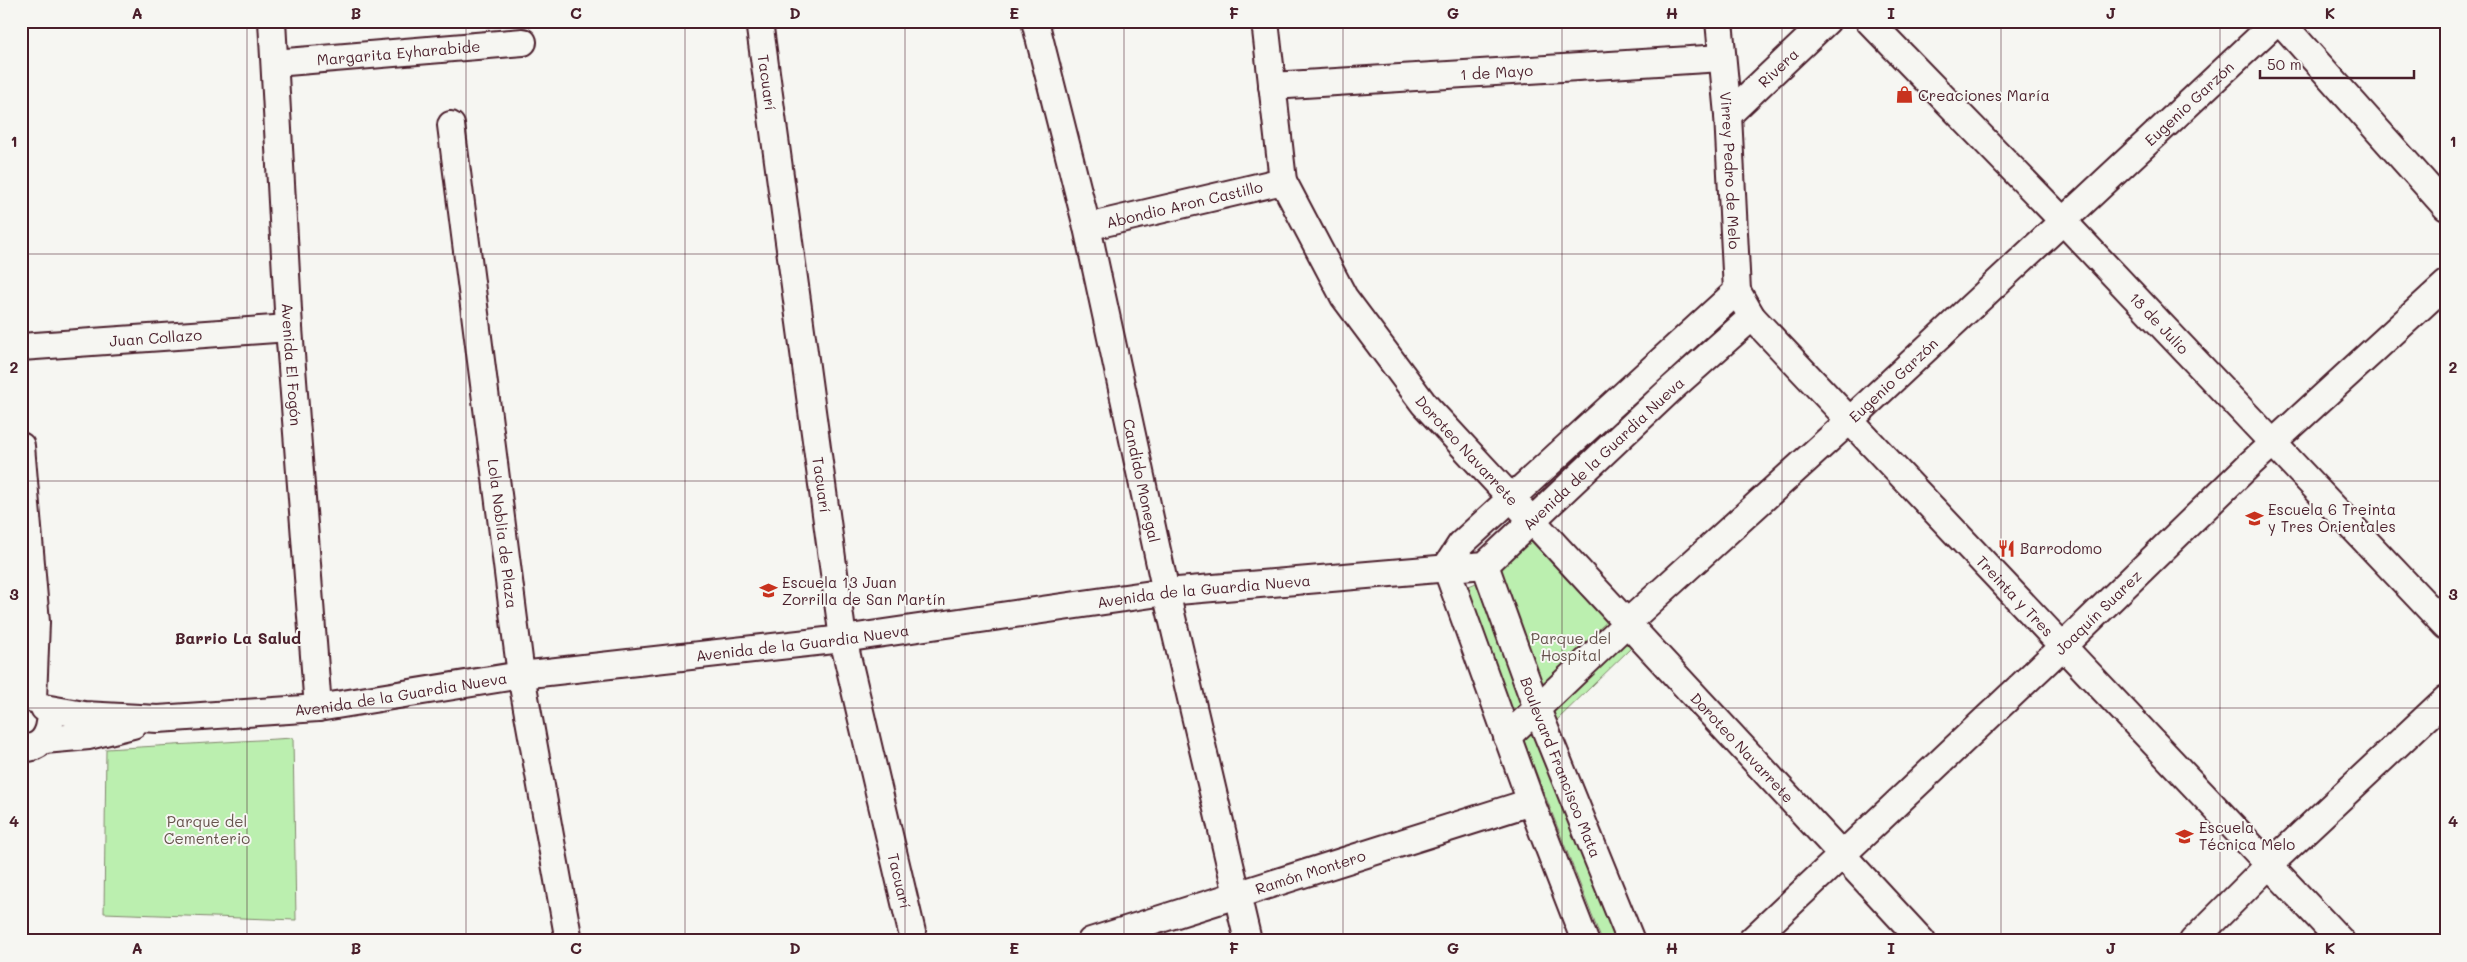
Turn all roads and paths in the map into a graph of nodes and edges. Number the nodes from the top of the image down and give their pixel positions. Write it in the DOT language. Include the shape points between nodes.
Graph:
graph roads {
  1 [pos="272,21"];
  2 [pos="759,21"];
  3 [pos="1035,21"];
  4 [pos="1265,21"];
  5 [pos="1719,21"];
  6 [pos="1827,21"];
  7 [pos="1869,21"];
  8 [pos="2279,21"];
  9 [pos="522,42"];
  10 [pos="1722,58"];
  11 [pos="275,64"];
  12 [pos="1272,86"];
  13 [pos="1728,115"];
  14 [pos="451,125"];
  15 [pos="1283,181"];
  16 [pos="2446,207"];
  17 [pos="2063,221"];
  18 [pos="1086,227"];
  19 [pos="2446,284"];
  20 [pos="1737,291"];
  21 [pos="1752,317"];
  22 [pos="289,328"];
  23 [pos="21,346"];
  24 [pos="1849,421"];
  25 [pos="2272,444"];
  26 [pos="21,446"];
  27 [pos="1510,498"];
  28 [pos="1532,521"];
  29 [pos="1485,565"];
  30 [pos="1446,567"];
  31 [pos="1166,592"];
  32 [pos="1628,622"];
  33 [pos="2446,626"];
  34 [pos="843,639"];
  35 [pos="2062,647"];
  36 [pos="521,675"];
  37 [pos="2446,699"];
  38 [pos="33,702"];
  39 [pos="318,708"];
  40 [pos="1537,709"];
  41 [pos="158,719"];
  42 [pos="1507,737"];
  43 [pos="33,744"];
  44 [pos="1531,802"];
  45 [pos="1842,855"];
  46 [pos="2269,865"];
  47 [pos="1238,895"];
  48 [pos="568,941"];
  49 [pos="914,941"];
  50 [pos="1091,941"];
  51 [pos="1248,941"];
  52 [pos="1585,941"];
  53 [pos="1631,941"];
  54 [pos="1751,941"];
  55 [pos="1922,941"];
  56 [pos="2193,941"];
  57 [pos="2341,941"];
  1 -- 11 [label="street, Avenida El Fogón"];
  2 -- 34 [label="street, Tacuarí"];
  3 -- 18 [label="street, Candido Monegal"];
  4 -- 12 [label="street, Doroteo Navarrete"];
  5 -- 10 [label="street, Virrey Pedro de Melo"];
  6 -- 13 [label="street, Rivera"];
  7 -- 17 [label="street, 18 de Julio"];
  8 -- 16 [label="street"];
  8 -- 17 [label="street, Eugenio Garzón"];
  9 -- 11 [label="street, Margarita Eyharabide"];
  10 -- 12 [label="street, 1 de Mayo"];
  10 -- 13 [label="street, Virrey Pedro de Melo"];
  11 -- 22 [label="street, Avenida El Fogón"];
  12 -- 15 [label="street, Doroteo Navarrete"];
  13 -- 20 [label="street, Virrey Pedro de Melo"];
  14 -- 36 [label="street, Lola Noblia de Plaza"];
  15 -- 18 [label="street, Abondio Aron Castillo"];
  15 -- 27 [label="street, Doroteo Navarrete" via="1344,296 1424,404"];
  17 -- 24 [label="street, Eugenio Garzón"];
  17 -- 25 [label="street, 18 de Julio"];
  18 -- 31 [label="street, Candido Monegal"];
  19 -- 25 [label="street, Joaquín Suarez"];
  20 -- 21 [label="street, Virrey Pedro de Melo"];
  20 -- 27 [label="street, Avenida de la Guardia Nueva"];
  21 -- 24 [label="street, Treinta y Tres"];
  21 -- 28 [label="street, Avenida de la Guardia Nueva"];
  22 -- 23 [label="street, Juan Collazo"];
  22 -- 39 [label="street, Avenida El Fogón"];
  24 -- 32 [label="street, Eugenio Garzón"];
  24 -- 35 [label="street, Treinta y Tres"];
  25 -- 33 [label="street, 18 de Julio"];
  25 -- 35 [label="street, Joaquín Suarez"];
  26 -- 38 [label="street" via="36,622"];
  27 -- 28 [label="street, Doroteo Navarrete"];
  27 -- 30 [label="street, Avenida de la Guardia Nueva" via="1461,544"];
  28 -- 29 [label="street, Avenida de la Guardia Nueva"];
  28 -- 32 [label="street, Doroteo Navarrete"];
  29 -- 30 [label="street, Avenida de la Guardia Nueva"];
  29 -- 40 [label="street, Boulevard Francisco Mata"];
  30 -- 31 [label="street, Avenida de la Guardia Nueva"];
  30 -- 42 [label="street"];
  31 -- 34 [label="street, Avenida de la Guardia Nueva"];
  31 -- 47 [label="street, Candido Monegal"];
  32 -- 40 [label="street, Eugenio Garzón"];
  32 -- 45 [label="street, Doroteo Navarrete"];
  34 -- 36 [label="street, Avenida de la Guardia Nueva"];
  34 -- 49 [label="street, Tacuarí"];
  35 -- 45 [label="street, Joaquín Suarez"];
  35 -- 46 [label="street, Treinta y Tres"];
  36 -- 39 [label="street, Avenida de la Guardia Nueva"];
  36 -- 48 [label="street, Lola Noblia de Plaza"];
  37 -- 46 [label="street"];
  38 -- 41 [label="street, Avenida de la Guardia Nueva" via="84,715"];
  38 -- 43 [label="street" via="50,721"];
  39 -- 41 [label="street, Avenida de la Guardia Nueva"];
  40 -- 42 [label="street, Eugenio Garzón"];
  40 -- 53 [label="street, Boulevard Francisco Mata"];
  41 -- 43 [label="street, Avenida de la Guardia Nueva" via="90,736"];
  42 -- 44 [label="street"];
  44 -- 47 [label="street, Ramón Montero"];
  44 -- 52 [label="street"];
  45 -- 54 [label="street, Joaquín Suarez"];
  45 -- 55 [label="street, Doroteo Navarrete"];
  46 -- 56 [label="street"];
  46 -- 57 [label="street, Treinta y Tres"];
  47 -- 50 [label="street, Ramón Montero"];
  47 -- 51 [label="street, Candido Monegal"];
}
